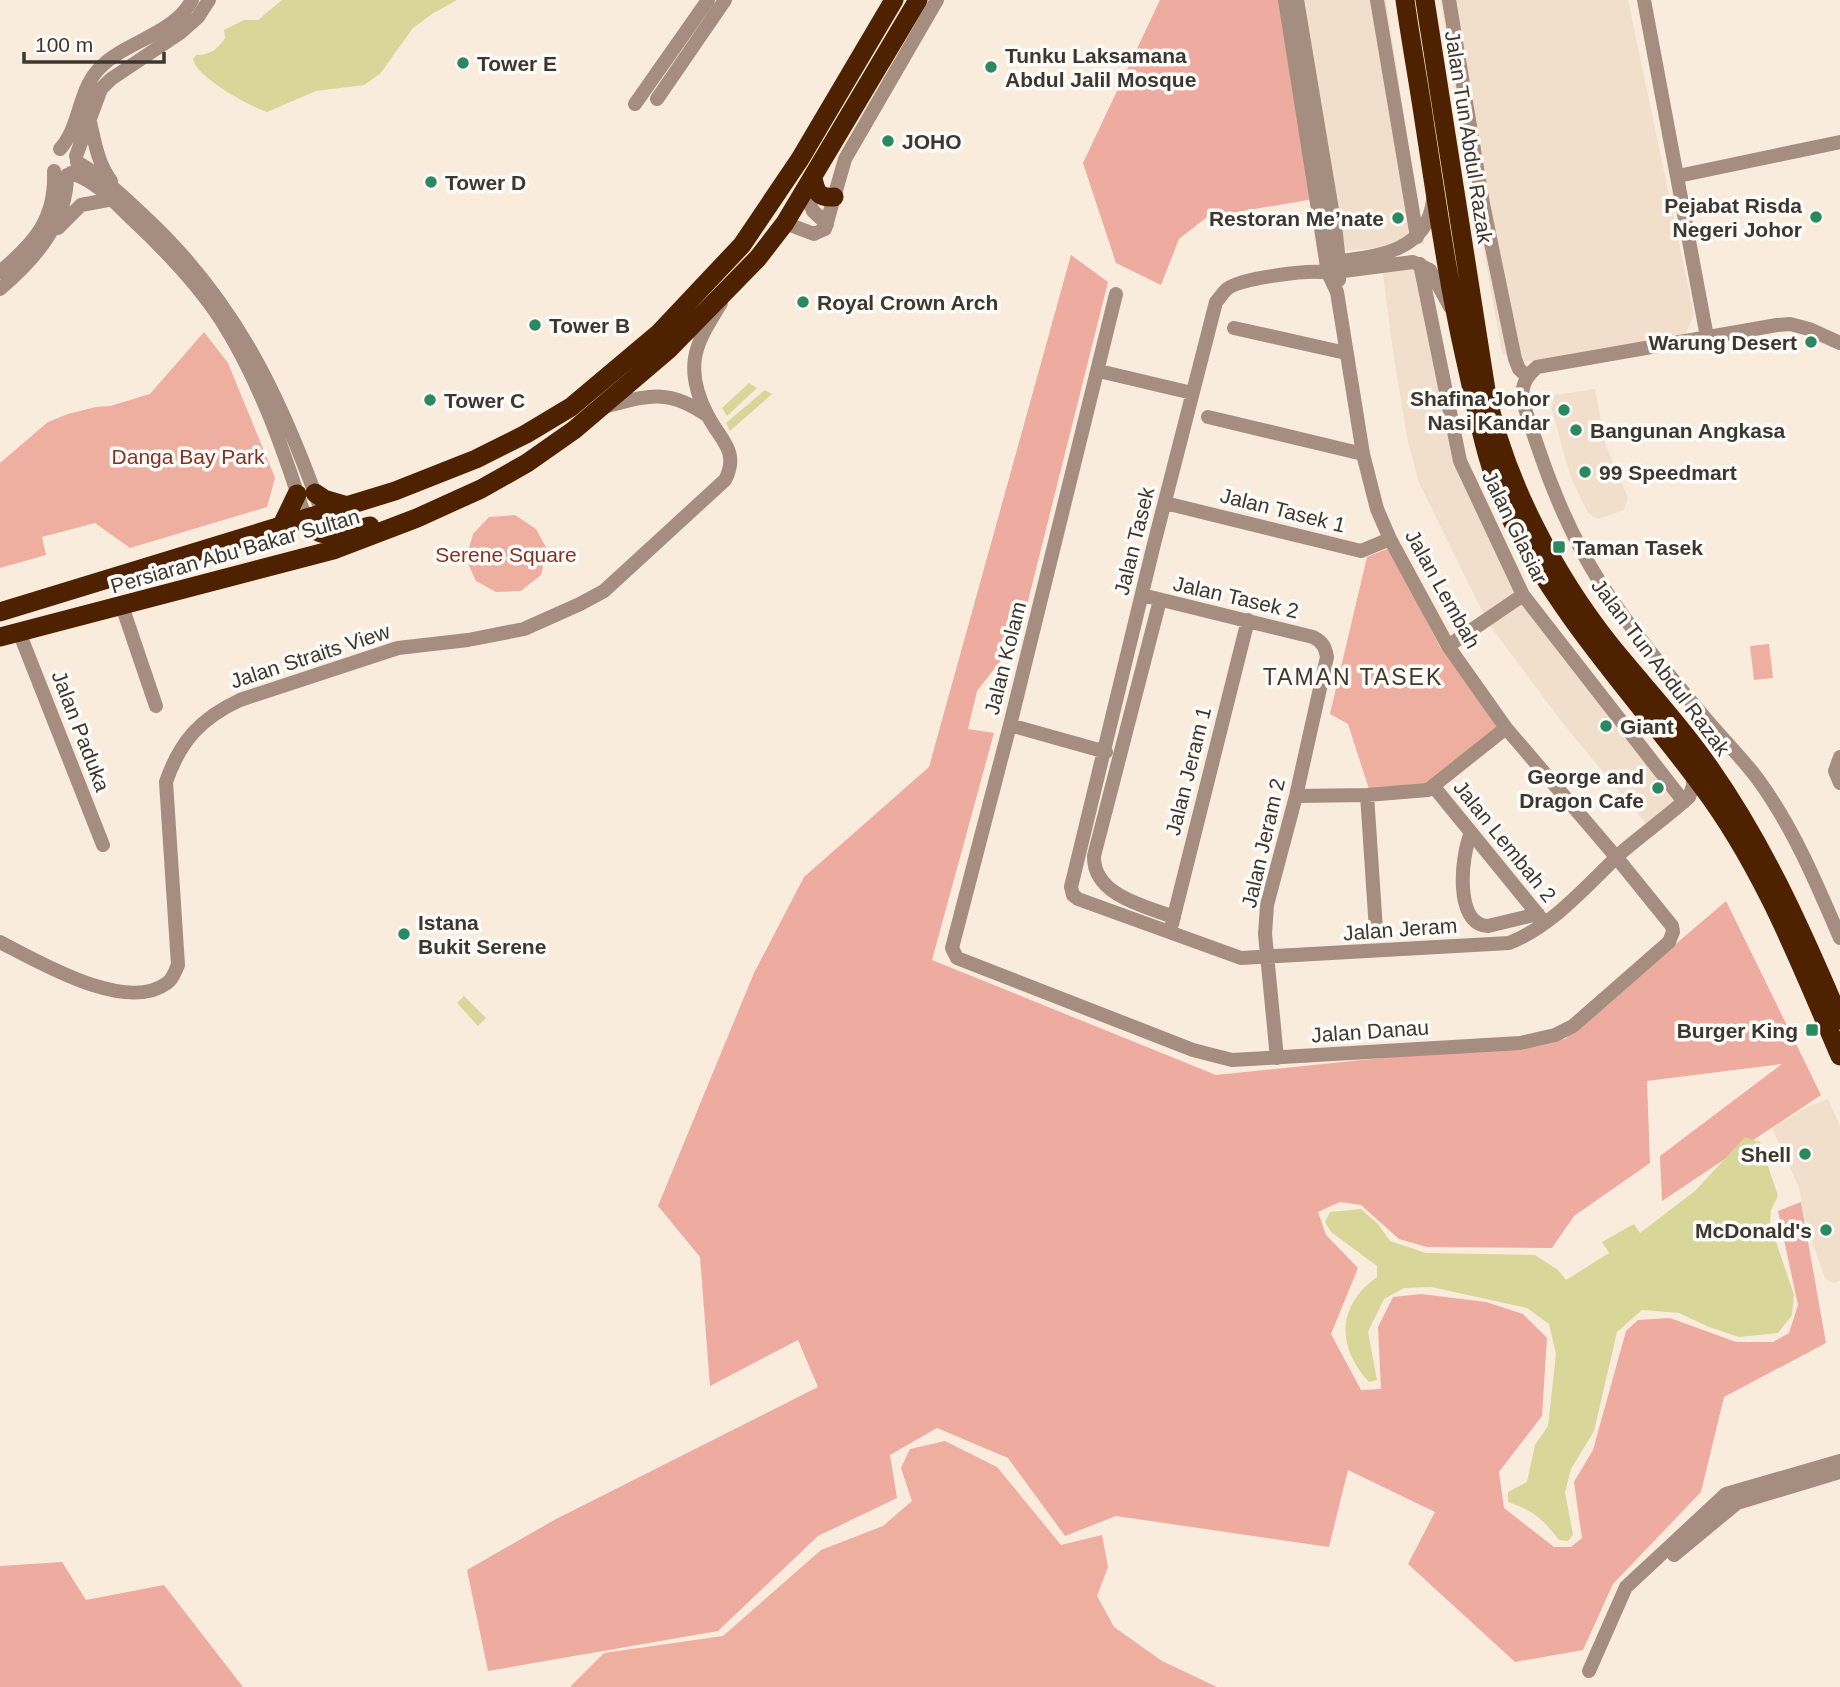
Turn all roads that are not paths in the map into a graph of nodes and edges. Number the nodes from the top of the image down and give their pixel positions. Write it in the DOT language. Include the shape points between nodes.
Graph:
graph roads {
  1 [pos="192,0"];
  2 [pos="209,0"];
  3 [pos="708,0"];
  4 [pos="725,0"];
  5 [pos="894,0"];
  6 [pos="918,0"];
  7 [pos="937,0"];
  8 [pos="1285,0"];
  9 [pos="1297,0"];
  10 [pos="1377,0"];
  11 [pos="1395,0"];
  12 [pos="1405,0"];
  13 [pos="1424,0"];
  14 [pos="1449,0"];
  15 [pos="1644,0"];
  16 [pos="1418,79"];
  17 [pos="657,99"];
  18 [pos="635,104"];
  19 [pos="1310,110"];
  20 [pos="90,121"];
  21 [pos="1840,142"];
  22 [pos="60,149"];
  23 [pos="69,167"];
  24 [pos="1678,176"];
  25 [pos="809,185"];
  26 [pos="1434,189"];
  27 [pos="116,195"];
  28 [pos="834,197"];
  29 [pos="785,223"];
  30 [pos="827,223"];
  31 [pos="1417,237"];
  32 [pos="46,243"];
  33 [pos="1420,264"];
  34 [pos="1330,268"];
  35 [pos="0,272"];
  36 [pos="730,287"];
  37 [pos="0,289"];
  38 [pos="1116,294"];
  39 [pos="1455,318"];
  40 [pos="1234,328"];
  41 [pos="1713,336"];
  42 [pos="1840,343"];
  43 [pos="1346,354"];
  44 [pos="1099,371"];
  45 [pos="1527,376"];
  46 [pos="1192,393"];
  47 [pos="600,408"];
  48 [pos="708,416"];
  49 [pos="1208,417"];
  50 [pos="1363,454"];
  51 [pos="306,494"];
  52 [pos="451,503"];
  53 [pos="1165,503"];
  54 [pos="348,506"];
  55 [pos="314,517"];
  56 [pos="281,527"];
  57 [pos="323,535"];
  58 [pos="1390,539"];
  59 [pos="215,581"];
  60 [pos="67,591"];
  61 [pos="1142,595"];
  62 [pos="1523,595"];
  63 [pos="1160,600"];
  64 [pos="0,604"];
  65 [pos="122,606"];
  66 [pos="0,612"];
  67 [pos="1248,620"];
  68 [pos="19,632"];
  69 [pos="0,637"];
  70 [pos="1321,641"];
  71 [pos="1448,646"];
  72 [pos="156,706"];
  73 [pos="1010,725"];
  74 [pos="1506,728"];
  75 [pos="1106,752"];
  76 [pos="1840,757"];
  77 [pos="1693,774"];
  78 [pos="1840,783"];
  79 [pos="1434,787"];
  80 [pos="1367,795"];
  81 [pos="1296,796"];
  82 [pos="1687,799"];
  83 [pos="1713,801"];
  84 [pos="1471,833"];
  85 [pos="103,845"];
  86 [pos="1617,858"];
  87 [pos="1073,895"];
  88 [pos="1174,917"];
  89 [pos="1541,918"];
  90 [pos="1376,930"];
  91 [pos="1169,933"];
  92 [pos="1840,937"];
  93 [pos="0,942"];
  94 [pos="954,955"];
  95 [pos="1268,958"];
  96 [pos="1840,1020"];
  97 [pos="1840,1056"];
  98 [pos="1277,1058"];
  99 [pos="1840,1461"];
  100 [pos="1840,1472"];
  1 -- 22 [label="street" via="171,23 97,71 69,139"];
  2 -- 20 [label="street" via="180,33 101,89"];
  3 -- 18 [label="street"];
  4 -- 17 [label="street"];
  5 -- 54 [label="highway, Persiaran Abu Bakar Sultan" via="800,159 742,245 659,333 571,407 526,435 476,460"];
  6 -- 25 [label="highway, Persiaran Abu Bakar Sultan"];
  7 -- 28 [label="street" via="845,159"];
  8 -- 19 [label="street, Jalan Lembah"];
  9 -- 19 [label="street, Jalan Lembah"];
  10 -- 31 [label="street"];
  11 -- 16 [label="highway"];
  12 -- 16 [label="highway, Jalan Tun Abdul Razak"];
  13 -- 96 [label="highway, Jalan Tun Abdul Razak" via="1486,390 1509,470 1534,525 1590,617 1702,755 1742,816 1792,910"];
  14 -- 45 [label="street" via="1512,346 1519,369"];
  15 -- 24 [label="street"];
  16 -- 26 [label="highway, Jalan Tun Abdul Razak"];
  19 -- 34 [label="street, Jalan Lembah"];
  20 -- 23 [label="street"];
  20 -- 27 [label="street"];
  21 -- 24 [label="street"];
  22 -- 23 [label="street" via="68,149"];
  22 -- 23 [label="street" via="51,159"];
  23 -- 27 [label="street"];
  23 -- 32 [label="street" via="67,195"];
  23 -- 35 [label="street" via="40,232"];
  24 -- 41 [label="street"];
  25 -- 28 [label="highway" via="818,195"];
  25 -- 29 [label="highway, Persiaran Abu Bakar Sultan"];
  25 -- 30 [label="street" via="813,211"];
  26 -- 31 [label="street" via="1429,221"];
  26 -- 39 [label="highway, Jalan Tun Abdul Razak"];
  27 -- 32 [label="street" via="81,205"];
  27 -- 51 [label="street" via="220,319 257,386"];
  28 -- 30 [label="street"];
  29 -- 30 [label="street" via="814,234"];
  29 -- 36 [label="highway, Persiaran Abu Bakar Sultan"];
  31 -- 34 [label="street, Jalan Tasek" via="1400,249"];
  32 -- 37 [label="street"];
  33 -- 34 [label="street, Jalan Tasek"];
  33 -- 39 [label="street" via="1430,270"];
  33 -- 62 [label="street, Jalan Glasiar" via="1460,461"];
  34 -- 43 [label="street, Jalan Lembah"];
  34 -- 46 [label="street, Jalan Tasek" via="1244,281 1227,288 1216,302"];
  36 -- 47 [label="highway, Persiaran Abu Bakar Sultan" via="668,350"];
  36 -- 48 [label="street, Jalan Straits View" via="695,359 696,385"];
  38 -- 44 [label="street, Jalan Kolam"];
  39 -- 77 [label="highway, Jalan Tun Abdul Razak" via="1491,469 1514,524 1581,633"];
  40 -- 43 [label="street"];
  41 -- 42 [label="street" via="1790,324"];
  41 -- 45 [label="street" via="1537,367"];
  43 -- 50 [label="street, Jalan Lembah"];
  44 -- 46 [label="street"];
  44 -- 73 [label="street, Jalan Kolam"];
  45 -- 92 [label="street" via="1522,399 1545,472 1598,578 1782,815"];
  46 -- 53 [label="street, Jalan Tasek"];
  47 -- 48 [label="street, Jalan Straits View" via="663,396"];
  47 -- 52 [label="highway, Persiaran Abu Bakar Sultan" via="527,463"];
  48 -- 93 [label="street, Jalan Straits View" via="731,456 725,480 604,591 524,629 398,648 240,700 196,729 173,760 166,782 178,953 170,982 138,993 101,989"];
  49 -- 50 [label="street"];
  50 -- 58 [label="street, Jalan Lembah"];
  51 -- 54 [label="highway"];
  51 -- 55 [label="street"];
  51 -- 56 [label="highway"];
  52 -- 57 [label="highway"];
  52 -- 59 [label="highway, Persiaran Abu Bakar Sultan" via="333,550"];
  53 -- 58 [label="street, Jalan Tasek 1" via="1361,551"];
  53 -- 61 [label="street, Jalan Tasek"];
  54 -- 55 [label="highway, Persiaran Abu Bakar Sultan"];
  55 -- 56 [label="highway, Persiaran Abu Bakar Sultan"];
  55 -- 57 [label="highway"];
  56 -- 60 [label="highway, Persiaran Abu Bakar Sultan"];
  57 -- 59 [label="highway" via="303,551"];
  58 -- 71 [label="street, Jalan Lembah"];
  59 -- 65 [label="highway, Persiaran Abu Bakar Sultan"];
  60 -- 64 [label="street"];
  60 -- 66 [label="highway, Persiaran Abu Bakar Sultan"];
  61 -- 63 [label="street, Jalan Tasek 2"];
  61 -- 75 [label="street, Jalan Tasek"];
  62 -- 71 [label="street"];
  62 -- 82 [label="street, Jalan Glasiar"];
  63 -- 67 [label="street, Jalan Tasek 2"];
  63 -- 88 [label="street, Jalan Tasek" via="1094,866 1101,881 1127,900"];
  65 -- 68 [label="highway, Persiaran Abu Bakar Sultan"];
  65 -- 72 [label="street"];
  67 -- 70 [label="street, Jalan Tasek 2"];
  67 -- 88 [label="street, Jalan Jeram 1"];
  68 -- 69 [label="highway, Persiaran Abu Bakar Sultan"];
  68 -- 85 [label="street, Jalan Paduka"];
  70 -- 81 [label="street, Jalan Jeram 2" via="1327,657"];
  71 -- 74 [label="street, Jalan Lembah"];
  73 -- 75 [label="street"];
  73 -- 94 [label="street, Jalan Kolam" via="952,948"];
  74 -- 79 [label="street"];
  74 -- 86 [label="street, Jalan Lembah"];
  75 -- 87 [label="street, Jalan Tasek" via="1071,887"];
  76 -- 78 [label="street" via="1835,771"];
  77 -- 82 [label="street"];
  77 -- 83 [label="highway, Jalan Tun Abdul Razak"];
  79 -- 80 [label="street"];
  79 -- 84 [label="street, Jalan Lembah 2"];
  80 -- 81 [label="street"];
  80 -- 90 [label="street"];
  81 -- 95 [label="street, Jalan Jeram 2" via="1267,905"];
  82 -- 83 [label="street" via="1696,796"];
  82 -- 86 [label="street, Jalan Jeram"];
  83 -- 97 [label="highway, Jalan Tun Abdul Razak" via="1782,923"];
  84 -- 89 [label="street, Jalan Lembah 2"];
  84 -- 89 [label="street" via="1462,864 1466,904 1473,922 1488,926"];
  86 -- 89 [label="street, Jalan Jeram"];
  86 -- 98 [label="street, Jalan Danau" via="1672,926 1672,938 1564,1032 1520,1042"];
  87 -- 91 [label="street, Jalan Jeram"];
  88 -- 91 [label="street, Jalan Jeram 1"];
  89 -- 95 [label="street, Jalan Jeram" via="1520,939 1509,943"];
  91 -- 95 [label="street, Jalan Jeram" via="1241,958"];
  94 -- 98 [label="street, Jalan Danau" via="1193,1050 1232,1060"];
  95 -- 98 [label="street, Jalan Jeram 2"];
  99 -- 100 [label="street" via="1726,1494 1626,1587 1589,1671 1600,1667 1631,1595 1737,1503"];
}
